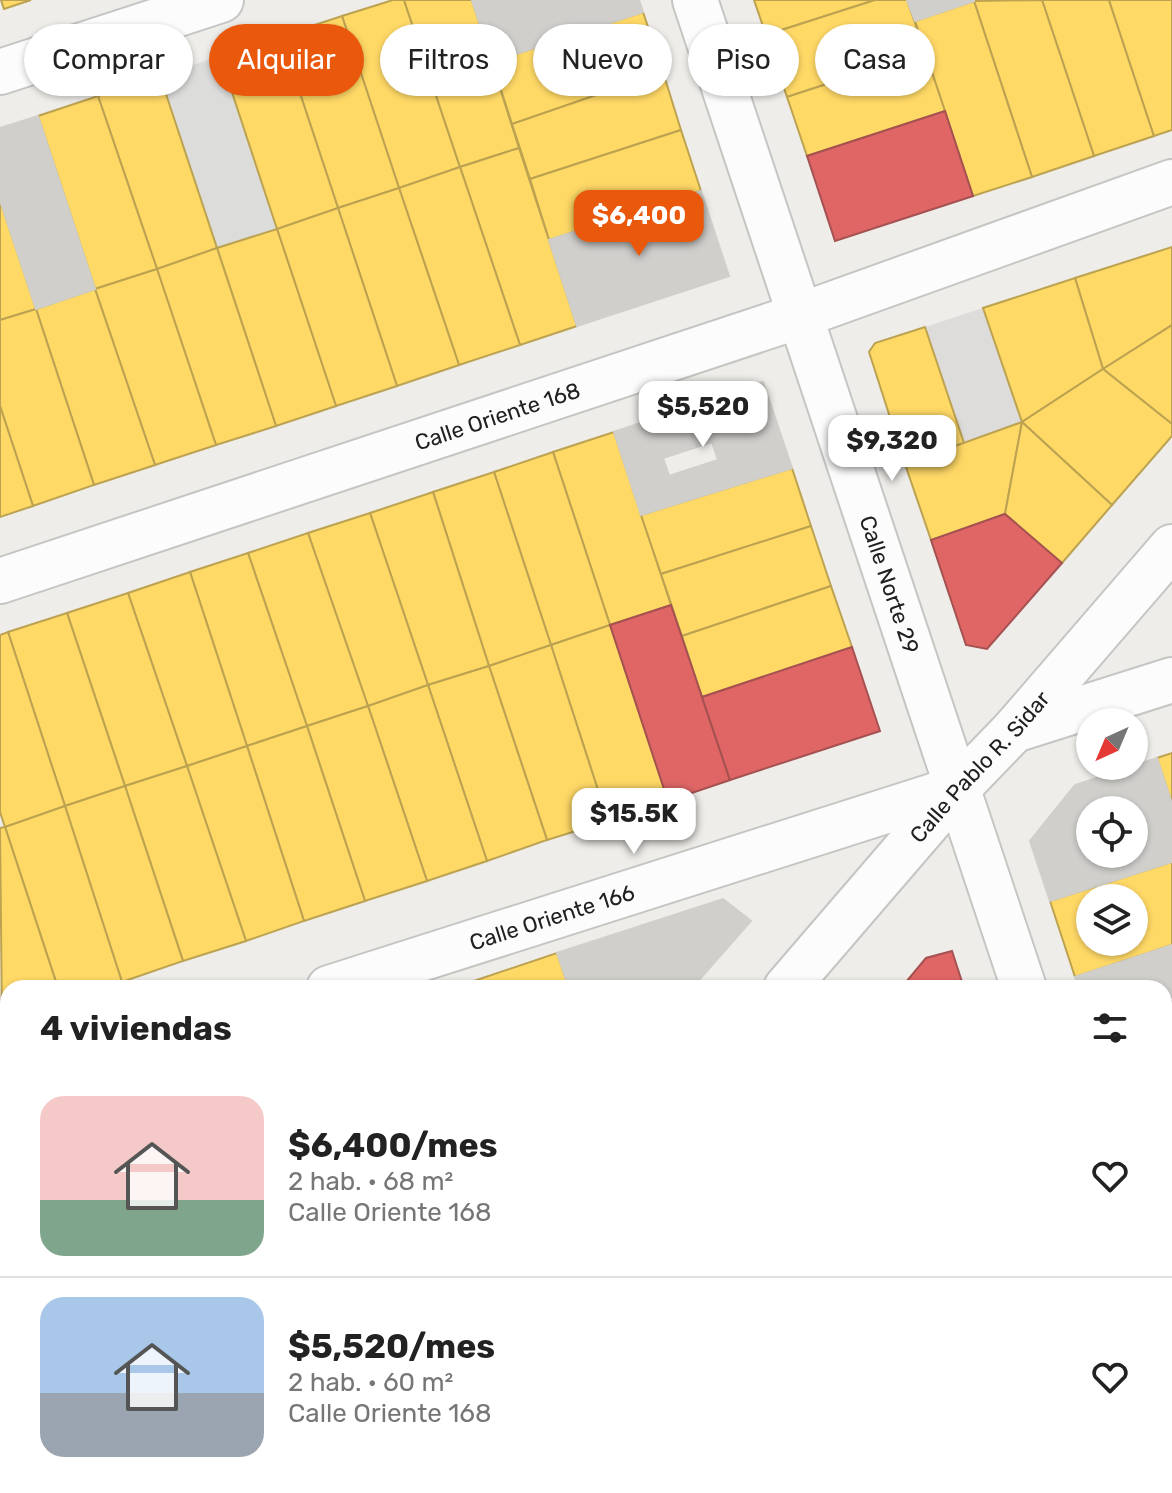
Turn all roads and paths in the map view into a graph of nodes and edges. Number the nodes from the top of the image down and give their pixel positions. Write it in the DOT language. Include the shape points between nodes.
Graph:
graph roads {
  1 [pos="221,0"];
  2 [pos="695,0"];
  3 [pos="0,72"];
  4 [pos="1172,182"];
  5 [pos="799,316"];
  6 [pos="1172,547"];
  7 [pos="0,581"];
  8 [pos="1172,680"];
  9 [pos="1014,730"];
  10 [pos="958,788"];
  11 [pos="354,980"];
  12 [pos="793,980"];
  13 [pos="1021,980"];
  1 -- 3 [label="street"];
  2 -- 5 [label="street, Calle Norte 29"];
  4 -- 5 [label="street, Calle Oriente 168"];
  5 -- 7 [label="street, Calle Oriente 168"];
  5 -- 10 [label="street, Calle Norte 29"];
  6 -- 9 [label="street, Calle Pablo R. Sidar"];
  8 -- 9 [label="street"];
  9 -- 10 [label="street, Calle Pablo R. Sidar"];
  10 -- 11 [label="street, Calle Oriente 166"];
  10 -- 12 [label="street, Calle Pablo R. Sidar"];
  10 -- 13 [label="street, Calle Norte 29"];
}
